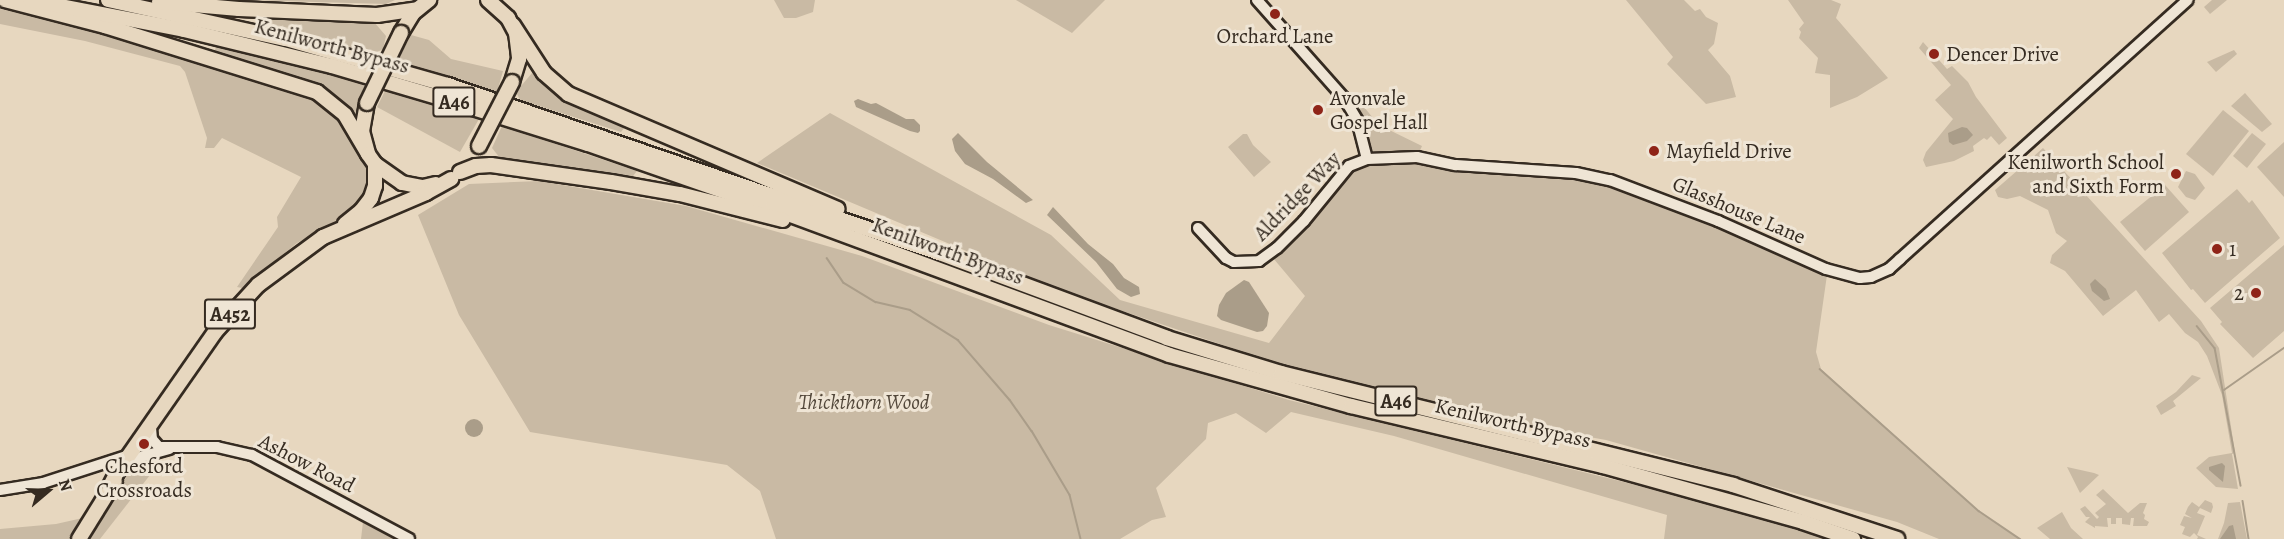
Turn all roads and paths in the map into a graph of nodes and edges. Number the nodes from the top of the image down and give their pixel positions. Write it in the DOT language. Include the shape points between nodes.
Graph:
graph roads {
  1 [pos="5,0"];
  2 [pos="30,0"];
  3 [pos="108,0"];
  4 [pos="142,0"];
  5 [pos="488,0"];
  6 [pos="1257,0"];
  7 [pos="2188,0"];
  8 [pos="424,4"];
  9 [pos="513,25"];
  10 [pos="371,159"];
  11 [pos="1367,159"];
  12 [pos="456,175"];
  13 [pos="1198,228"];
  14 [pos="336,231"];
  15 [pos="902,240"];
  16 [pos="866,243"];
  17 [pos="151,426"];
  18 [pos="176,449"];
  19 [pos="129,457"];
  20 [pos="97,464"];
  21 [pos="113,480"];
  22 [pos="0,490"];
  23 [pos="78,539"];
  24 [pos="409,539"];
  25 [pos="1853,539"];
  26 [pos="1897,539"];
  1 -- 10 [label="highway" via="105,26 317,92 345,115"];
  2 -- 16 [label="highway, Kenilworth Bypass / A46" via="184,30 332,66 588,144"];
  3 -- 15 [label="highway, Kenilworth Bypass / A46" via="286,39 448,85"];
  4 -- 8 [label="highway" via="357,14 392,14"];
  5 -- 9 [label="highway"];
  6 -- 11 [label="street" via="1344,98 1357,120"];
  7 -- 11 [label="street, Glasshouse Lane" via="1900,260 1871,277 1826,269 1718,221 1610,180 1576,173 1417,158"];
  8 -- 10 [label="highway, bridge" via="401,33 367,103 362,131"];
  9 -- 12 [label="highway, bridge" via="519,52 517,70 479,146"];
  9 -- 15 [label="highway" via="544,73 568,94"];
  10 -- 12 [label="highway" via="395,180 410,186 423,187"];
  10 -- 14 [label="highway, A452" via="376,180 371,198"];
  11 -- 13 [label="street, Aldridge Way" via="1346,169 1304,221 1259,261 1234,262 1226,258"];
  12 -- 14 [label="highway, A452" via="426,193"];
  12 -- 16 [label="highway" via="476,166 491,165 611,182 680,194"];
  14 -- 17 [label="highway, A452" via="285,262 243,300 215,332"];
  15 -- 26 [label="highway, Kenilworth Bypass / A46" via="1167,338 1281,373 1733,484"];
  16 -- 25 [label="highway, Kenilworth Bypass / A46" via="1169,355 1351,406 1614,469"];
  17 -- 18 [label="street" via="159,447"];
  17 -- 19 [label="highway, A452"];
  18 -- 19 [label="street, Ashow Road"];
  18 -- 24 [label="street, Ashow Road" via="227,448 252,455"];
  19 -- 20 [label="street, Ashow Road"];
  19 -- 21 [label="highway, A452"];
  20 -- 21 [label="street" via="112,465"];
  20 -- 22 [label="street, Ashow Road" via="43,483"];
  21 -- 23 [label="highway, A452"];
}
